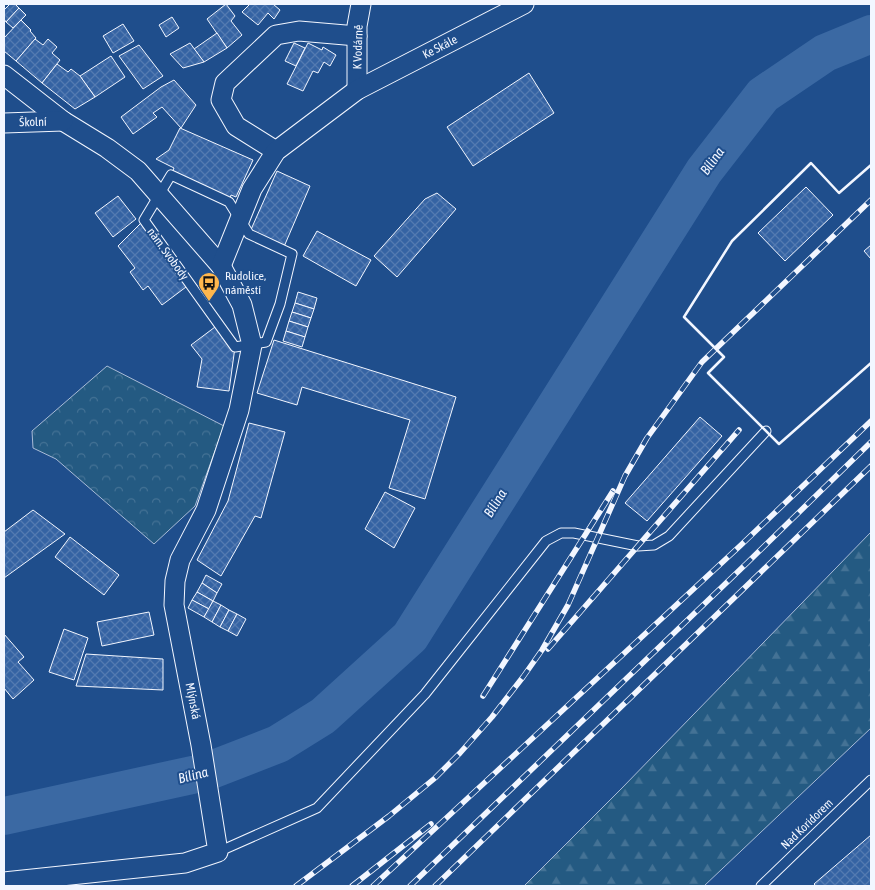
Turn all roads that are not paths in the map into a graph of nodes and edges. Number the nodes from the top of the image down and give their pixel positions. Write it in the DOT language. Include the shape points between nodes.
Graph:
graph roads {
  1 [pos="361,4"];
  2 [pos="524,4"];
  3 [pos="357,36"];
  4 [pos="4,75"];
  5 [pos="357,90"];
  6 [pos="63,122"];
  7 [pos="4,123"];
  8 [pos="276,151"];
  9 [pos="159,196"];
  10 [pos="240,220"];
  11 [pos="221,266"];
  12 [pos="252,345"];
  13 [pos="766,431"];
  14 [pos="871,780"];
  15 [pos="218,852"];
  16 [pos="4,882"];
  17 [pos="760,886"];
  1 -- 3 [label="street, K Vodárně"];
  2 -- 5 [label="street, Ke Skále"];
  3 -- 5 [label="street, K Vodárně"];
  3 -- 8 [label="street" via="300,31 276,35 225,82 221,100 236,126"];
  4 -- 6 [label="street"];
  5 -- 8 [label="street"];
  6 -- 7 [label="street, Školní"];
  6 -- 9 [label="street" via="138,171"];
  8 -- 10 [label="street" via="252,189"];
  9 -- 10 [label="lane, nám. Svobody" via="171,175 228,202"];
  9 -- 11 [label="street"];
  9 -- 12 [label="lane, nám. Svobody" via="144,220 235,347"];
  10 -- 11 [label="street"];
  10 -- 12 [label="lane, nám. Svobody" via="249,234 292,254 280,304 266,342"];
  11 -- 12 [label="street" via="242,305"];
  12 -- 15 [label="street, Mlýnská" via="240,410 206,510 180,560 175,581 174,605"];
  13 -- 15 [label="lane" via="668,536 654,544 638,546 574,533 561,533 546,541 425,694 317,808"];
  14 -- 17 [label="lane, Nad Koridorem"];
  15 -- 16 [label="street" via="185,864"];
}
